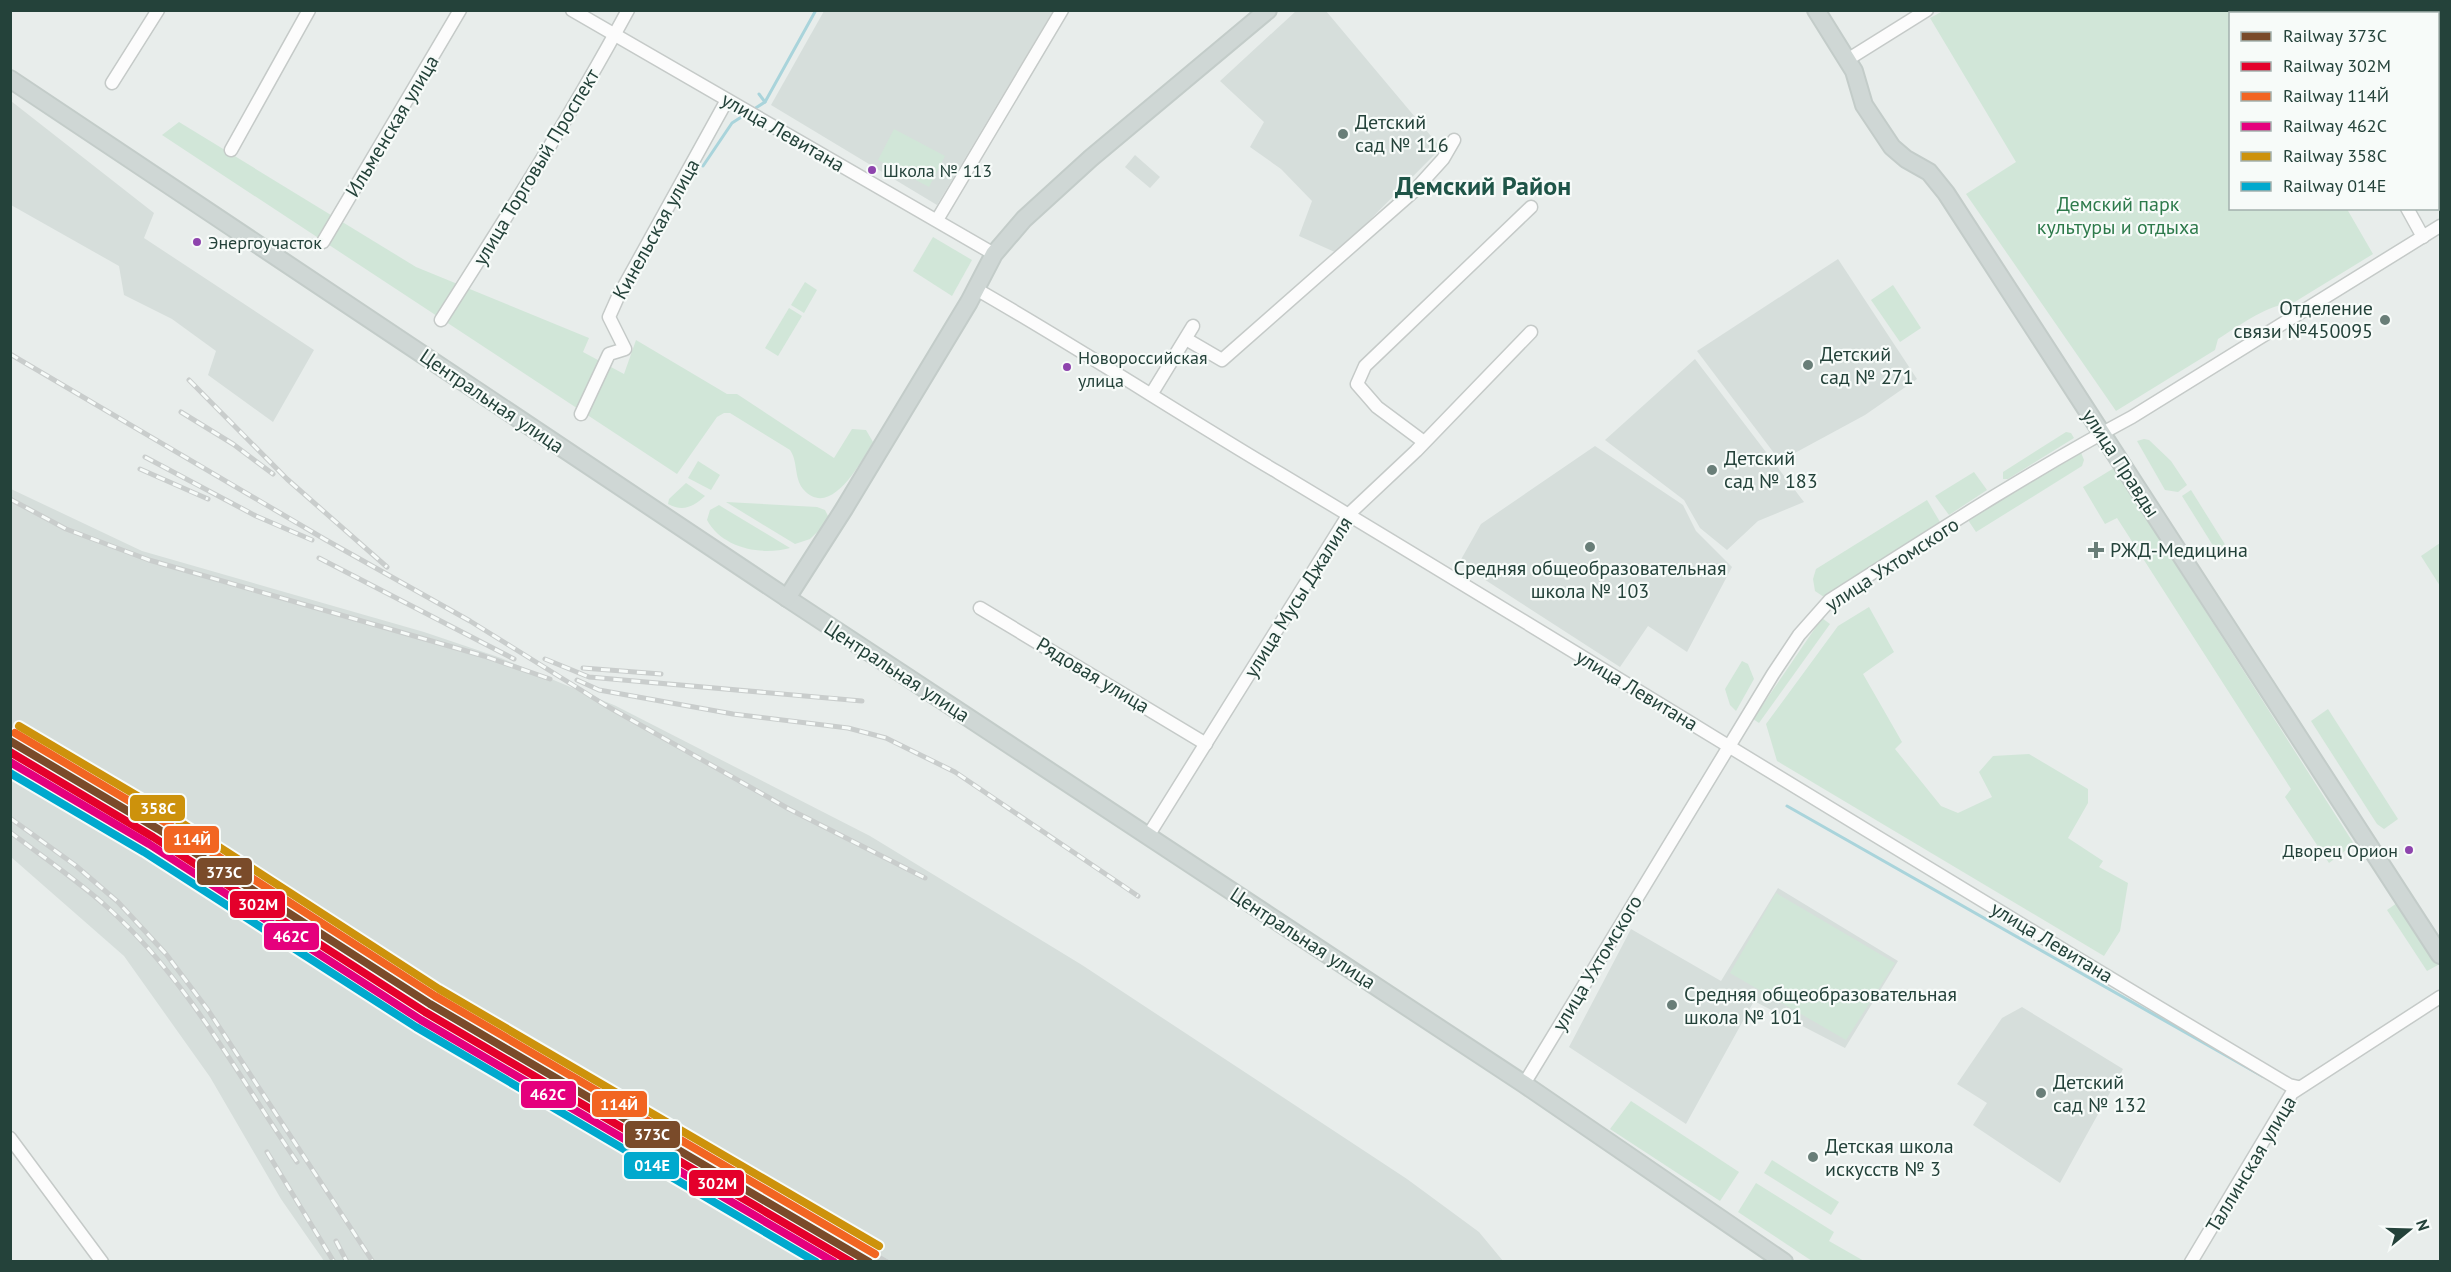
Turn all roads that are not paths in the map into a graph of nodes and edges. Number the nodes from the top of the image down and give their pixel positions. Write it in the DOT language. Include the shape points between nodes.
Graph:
graph roads {
  1 [pos="158,10"];
  2 [pos="309,10"];
  3 [pos="460,10"];
  4 [pos="572,10"];
  5 [pos="628,10"];
  6 [pos="1062,10"];
  7 [pos="1816,10"];
  8 [pos="1927,10"];
  9 [pos="1259,13"];
  10 [pos="616,36"];
  11 [pos="1847,60"];
  12 [pos="10,79"];
  13 [pos="112,83"];
  14 [pos="727,100"];
  15 [pos="1454,140"];
  16 [pos="231,150"];
  17 [pos="1531,207"];
  18 [pos="2408,210"];
  19 [pos="938,220"];
  20 [pos="2440,226"];
  21 [pos="2423,237"];
  22 [pos="323,242"];
  23 [pos="994,254"];
  24 [pos="976,289"];
  25 [pos="441,320"];
  26 [pos="1193,326"];
  27 [pos="1531,333"];
  28 [pos="1186,339"];
  29 [pos="1152,393"];
  30 [pos="581,414"];
  31 [pos="2101,434"];
  32 [pos="1424,442"];
  33 [pos="1349,514"];
  34 [pos="787,598"];
  35 [pos="980,608"];
  36 [pos="1206,744"];
  37 [pos="1728,746"];
  38 [pos="1148,836"];
  39 [pos="2440,955"];
  40 [pos="2440,997"];
  41 [pos="1524,1084"];
  42 [pos="2298,1087"];
  43 [pos="10,1138"];
  44 [pos="102,1262"];
  45 [pos="1784,1262"];
  46 [pos="2191,1262"];
  1 -- 13 [label="street"];
  2 -- 16 [label="street"];
  3 -- 22 [label="street, Ильменская улица"];
  4 -- 10 [label="street, улица Левитана"];
  5 -- 10 [label="street, улица Торговый Проспект"];
  6 -- 19 [label="street"];
  7 -- 11 [label="main road, улица Правды"];
  8 -- 11 [label="street"];
  9 -- 23 [label="main road" via="1091,158 1024,219"];
  10 -- 14 [label="street, улица Левитана"];
  10 -- 25 [label="street, улица Торговый Проспект"];
  11 -- 31 [label="main road, улица Правды" via="1864,105 1899,154 1929,172 1946,193"];
  12 -- 34 [label="main road, Центральная улица"];
  14 -- 19 [label="street, улица Левитана"];
  14 -- 30 [label="street, Кинельская улица" via="617,298 609,317 625,349 609,354"];
  15 -- 28 [label="street" via="1443,159 1414,191 1222,360"];
  17 -- 32 [label="street" via="1365,366 1357,384 1365,396"];
  18 -- 21 [label="street"];
  19 -- 23 [label="street, улица Левитана"];
  20 -- 21 [label="street, улица Ухтомского"];
  21 -- 31 [label="street, улица Ухтомского"];
  23 -- 24 [label="main road"];
  24 -- 29 [label="street, улица Левитана"];
  24 -- 34 [label="main road"];
  26 -- 28 [label="street"];
  27 -- 32 [label="street, улица Мусы Джалиля"];
  28 -- 29 [label="street"];
  29 -- 33 [label="street, улица Левитана"];
  31 -- 37 [label="street, улица Ухтомского" via="1830,600 1799,635"];
  31 -- 39 [label="main road, улица Правды"];
  32 -- 33 [label="street, улица Мусы Джалиля"];
  33 -- 36 [label="street, улица Мусы Джалиля"];
  33 -- 37 [label="street, улица Левитана"];
  34 -- 38 [label="main road, Центральная улица"];
  35 -- 36 [label="street, Рядовая улица"];
  36 -- 38 [label="street, улица Мусы Джалиля"];
  37 -- 41 [label="street, улица Ухтомского"];
  37 -- 42 [label="street, улица Левитана" via="2262,1070"];
  38 -- 41 [label="main road, Центральная улица"];
  40 -- 42 [label="street, Таллинская улица"];
  41 -- 45 [label="main road, Центральная улица"];
  42 -- 46 [label="street, Таллинская улица"];
  43 -- 44 [label="street"];
}
